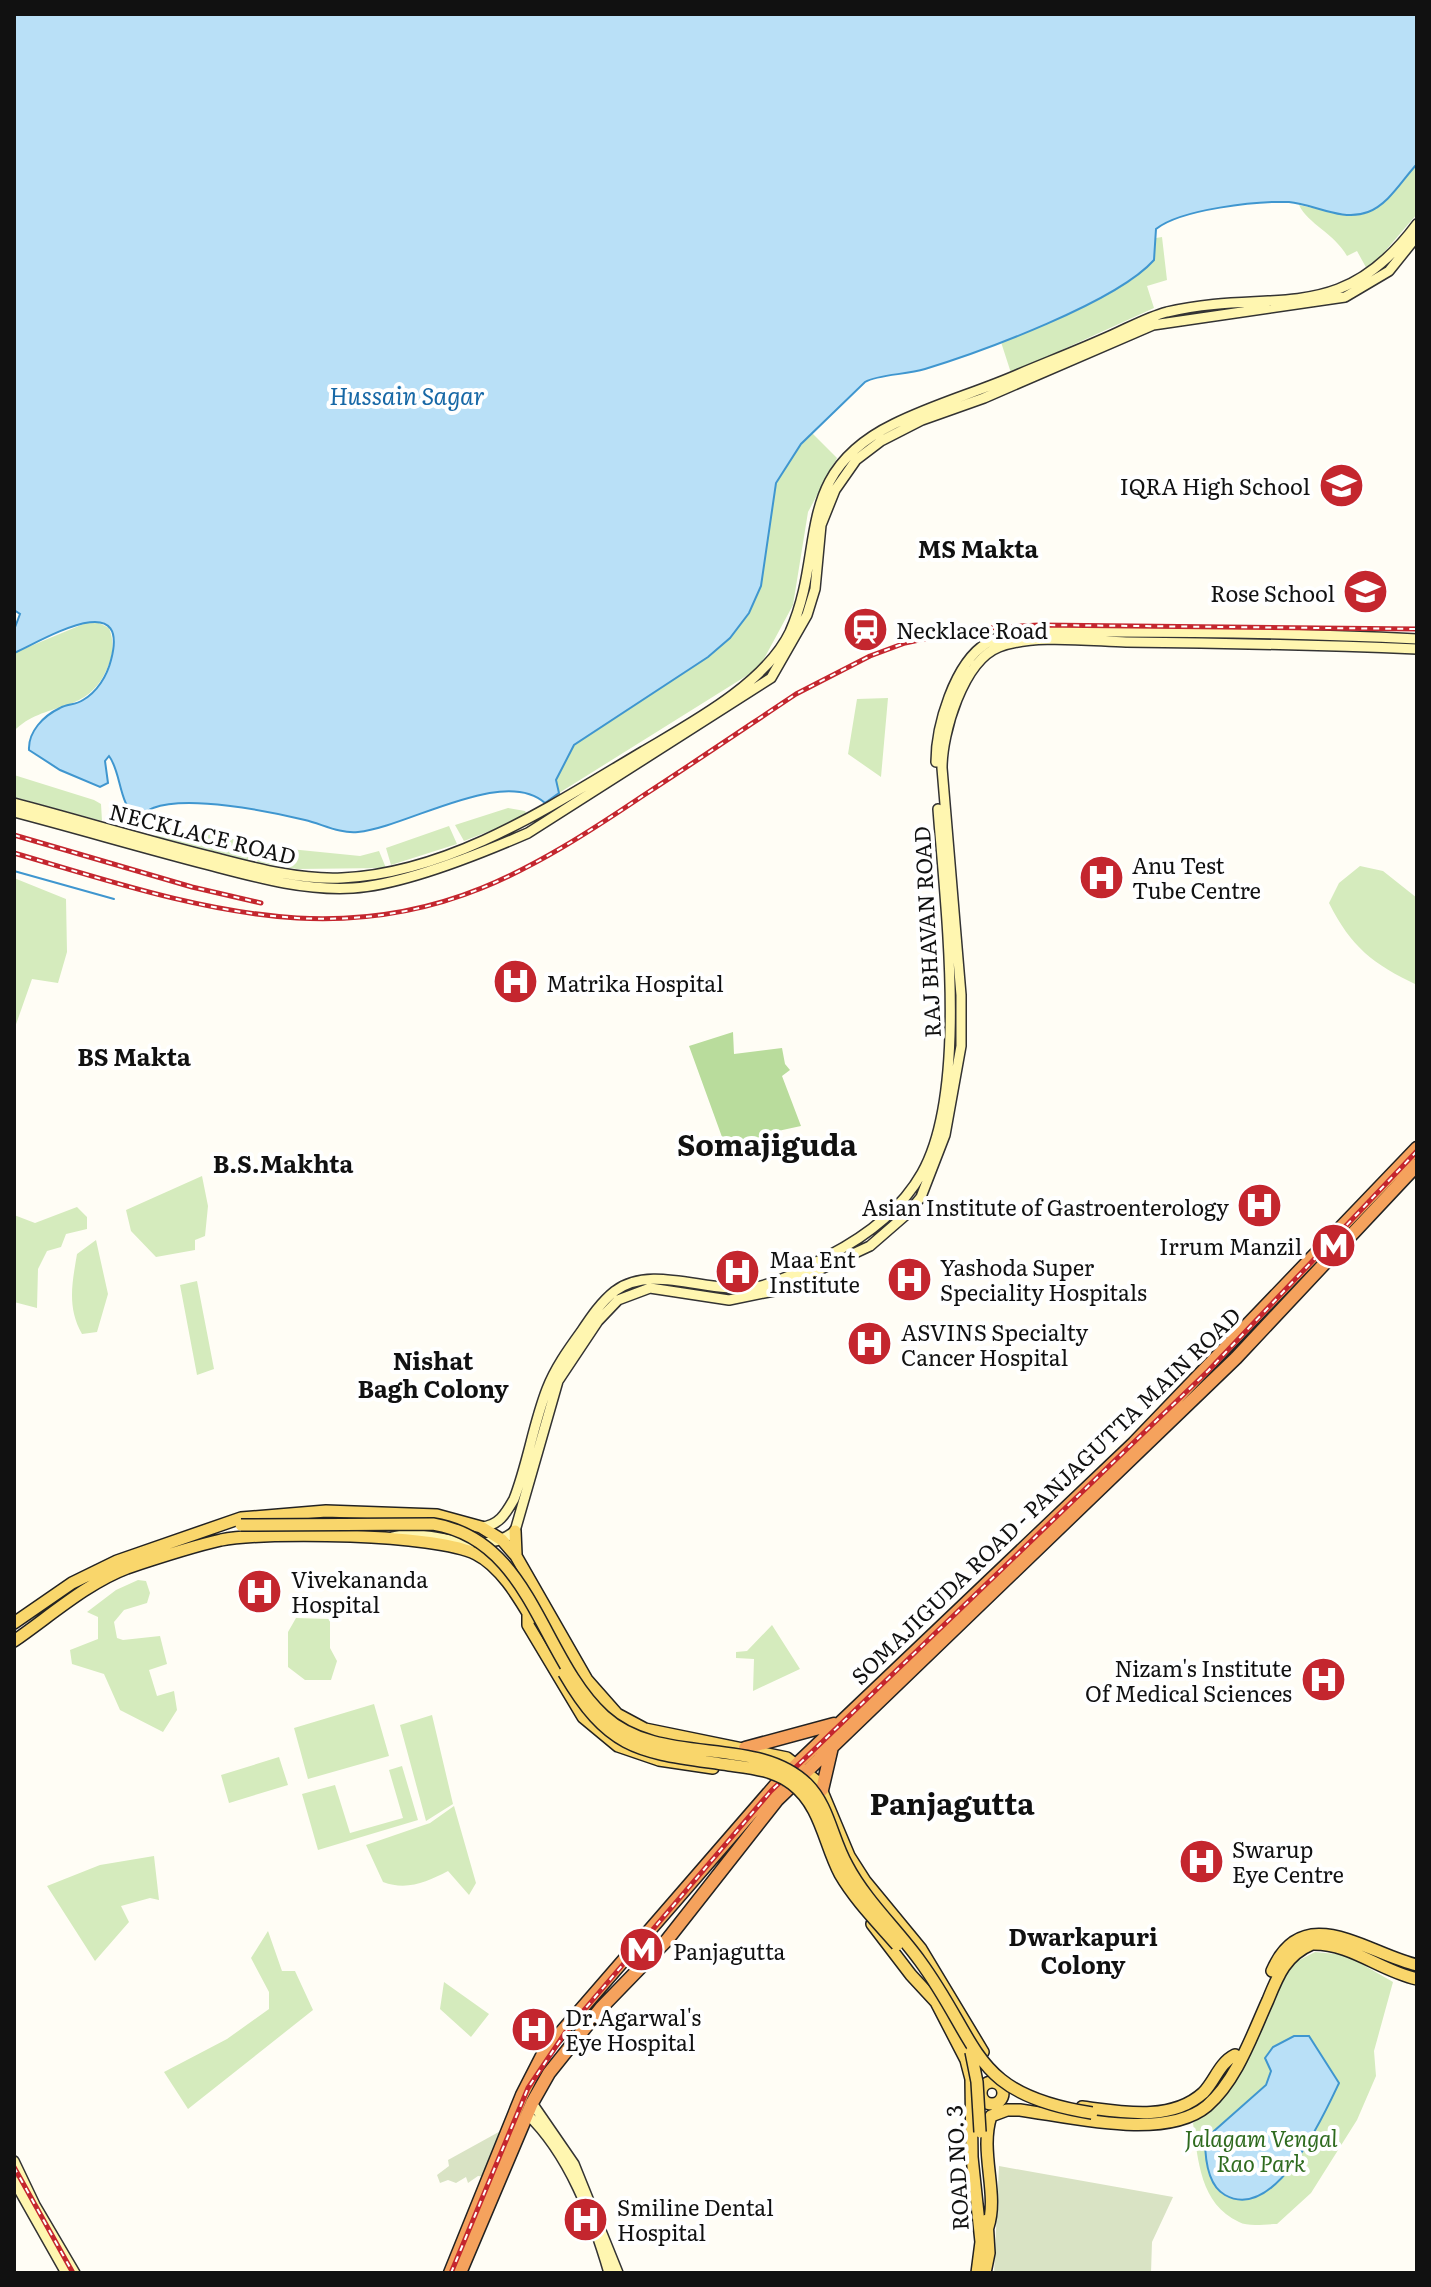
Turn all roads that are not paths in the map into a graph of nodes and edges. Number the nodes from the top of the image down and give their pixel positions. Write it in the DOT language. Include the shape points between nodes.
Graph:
graph roads {
  1 [pos="1417,224"];
  2 [pos="1417,236"];
  3 [pos="1261,307"];
  4 [pos="1417,639"];
  5 [pos="1417,649"];
  6 [pos="14,803"];
  7 [pos="14,812"];
  8 [pos="114,834"];
  9 [pos="1417,1148"];
  10 [pos="1417,1165"];
  11 [pos="1179,1406"];
  12 [pos="481,1527"];
  13 [pos="204,1531"];
  14 [pos="515,1531"];
  15 [pos="389,1538"];
  16 [pos="502,1540"];
  17 [pos="521,1565"];
  18 [pos="528,1613"];
  19 [pos="14,1623"];
  20 [pos="14,1641"];
  21 [pos="841,1721"];
  22 [pos="664,1734"];
  23 [pos="833,1744"];
  24 [pos="745,1748"];
  25 [pos="659,1760"];
  26 [pos="801,1767"];
  27 [pos="779,1782"];
  28 [pos="822,1790"];
  29 [pos="772,1797"];
  30 [pos="801,1799"];
  31 [pos="699,1874"];
  32 [pos="711,1884"];
  33 [pos="1417,1965"];
  34 [pos="1417,1979"];
  35 [pos="936,2002"];
  36 [pos="969,2044"];
  37 [pos="1235,2055"];
  38 [pos="987,2059"];
  39 [pos="966,2062"];
  40 [pos="990,2086"];
  41 [pos="1019,2088"];
  42 [pos="529,2108"];
  43 [pos="984,2116"];
  44 [pos="14,2161"];
  45 [pos="14,2181"];
  46 [pos="66,2273"];
  47 [pos="75,2273"];
  48 [pos="450,2273"];
  49 [pos="460,2273"];
  50 [pos="609,2273"];
  51 [pos="618,2273"];
  52 [pos="977,2273"];
  53 [pos="985,2273"];
  1 -- 3 [label="main road, NECKLACE ROAD" via="1393,255 1358,282"];
  2 -- 3 [label="main road, NECKLACE ROAD" via="1389,271 1354,294"];
  3 -- 8 [label="main road, NECKLACE ROAD" via="1152,317 927,408 851,453 826,484 816,511 806,581 789,632 762,672 740,693 545,817 416,863 371,876 338,878 298,876"];
  4 -- 12 [label="main road, RAJ BHAVAN ROAD" via="1085,632 1012,635 984,645 956,683 937,729 949,1056 924,1170 883,1219 797,1273 756,1287 722,1290 640,1279 610,1295 552,1376 514,1499 503,1517"];
  5 -- 14 [label="main road, RAJ BHAVAN ROAD" via="1075,640 1015,644 990,652 962,690 943,736 961,1046 949,1121 921,1197 870,1246 774,1291 729,1300 650,1288 618,1300 558,1381"];
  6 -- 8 [label="main road, NECKLACE ROAD"];
  7 -- 8 [label="main road, NECKLACE ROAD"];
  9 -- 11 [label="highway, SOMAJIGUDA ROAD - PANJAGUTTA MAIN ROAD"];
  10 -- 11 [label="highway, SOMAJIGUDA ROAD - PANJAGUTTA MAIN ROAD" via="1248,1346"];
  11 -- 21 [label="highway, SOMAJIGUDA ROAD - PANJAGUTTA MAIN ROAD"];
  11 -- 23 [label="highway, SOMAJIGUDA ROAD - PANJAGUTTA MAIN ROAD"];
  12 -- 13 [label="main road" via="437,1515 326,1511 241,1518"];
  12 -- 16 [label="main road"];
  13 -- 19 [label="main road" via="117,1561 72,1583"];
  13 -- 36 [label="main road, bridge" via="241,1525 433,1524 462,1531 491,1548 590,1702 616,1726 647,1741 780,1766 806,1783 856,1881 922,1963"];
  14 -- 16 [label="main road"];
  14 -- 17 [label="main road"];
  15 -- 16 [label="main road" via="413,1534 478,1544"];
  15 -- 18 [label="main road" via="475,1554 500,1574"];
  15 -- 20 [label="main road" via="223,1540 109,1578"];
  16 -- 17 [label="main road"];
  17 -- 22 [label="main road" via="604,1703 634,1725"];
  18 -- 25 [label="main road" via="528,1625 583,1717 618,1746"];
  18 -- 35 [label="main road, bridge" via="591,1717 622,1741 655,1752 770,1772 795,1786 817,1814 850,1890"];
  21 -- 24 [label="highway"];
  21 -- 26 [label="highway, SOMAJIGUDA ROAD - PANJAGUTTA MAIN ROAD"];
  22 -- 24 [label="main road"];
  22 -- 25 [label="main road"];
  23 -- 26 [label="highway, SOMAJIGUDA ROAD - PANJAGUTTA MAIN ROAD"];
  23 -- 28 [label="highway"];
  24 -- 26 [label="main road"];
  25 -- 27 [label="main road"];
  26 -- 27 [label="highway"];
  26 -- 28 [label="main road"];
  27 -- 29 [label="highway"];
  27 -- 29 [label="highway"];
  27 -- 30 [label="main road"];
  28 -- 38 [label="main road" via="857,1868 921,1949"];
  29 -- 30 [label="highway"];
  29 -- 31 [label="highway"];
  29 -- 32 [label="highway"];
  30 -- 35 [label="main road" via="840,1883"];
  31 -- 32 [label="highway"];
  31 -- 48 [label="highway" via="544,2052"];
  32 -- 42 [label="highway" via="563,2053"];
  33 -- 37 [label="main road" via="1338,1935 1298,1940 1282,1953"];
  34 -- 43 [label="main road" via="1351,1951 1312,1944 1282,1966 1237,2065 1218,2095 1195,2115 1164,2124 1016,2110"];
  35 -- 39 [label="main road"];
  36 -- 37 [label="main road, bridge" via="995,2076 1037,2102 1135,2118 1165,2118 1207,2098"];
  36 -- 43 [label="main road, bridge"];
  37 -- 41 [label="main road" via="1225,2060 1203,2092 1171,2110 1085,2108"];
  38 -- 40 [label="main road"];
  38 -- 41 [label="main road"];
  39 -- 40 [label="main road"];
  39 -- 43 [label="main road, ROAD NO. 3"];
  40 -- 41 [label="main road"];
  40 -- 43 [label="main road"];
  40 -- 43 [label="main road" via="1003,2095"];
  42 -- 49 [label="highway"];
  42 -- 50 [label="main road" via="573,2179"];
  42 -- 51 [label="main road" via="574,2164"];
  43 -- 52 [label="main road, ROAD NO. 3"];
  43 -- 53 [label="main road"];
  44 -- 47 [label="main road"];
  45 -- 46 [label="main road"];
}
